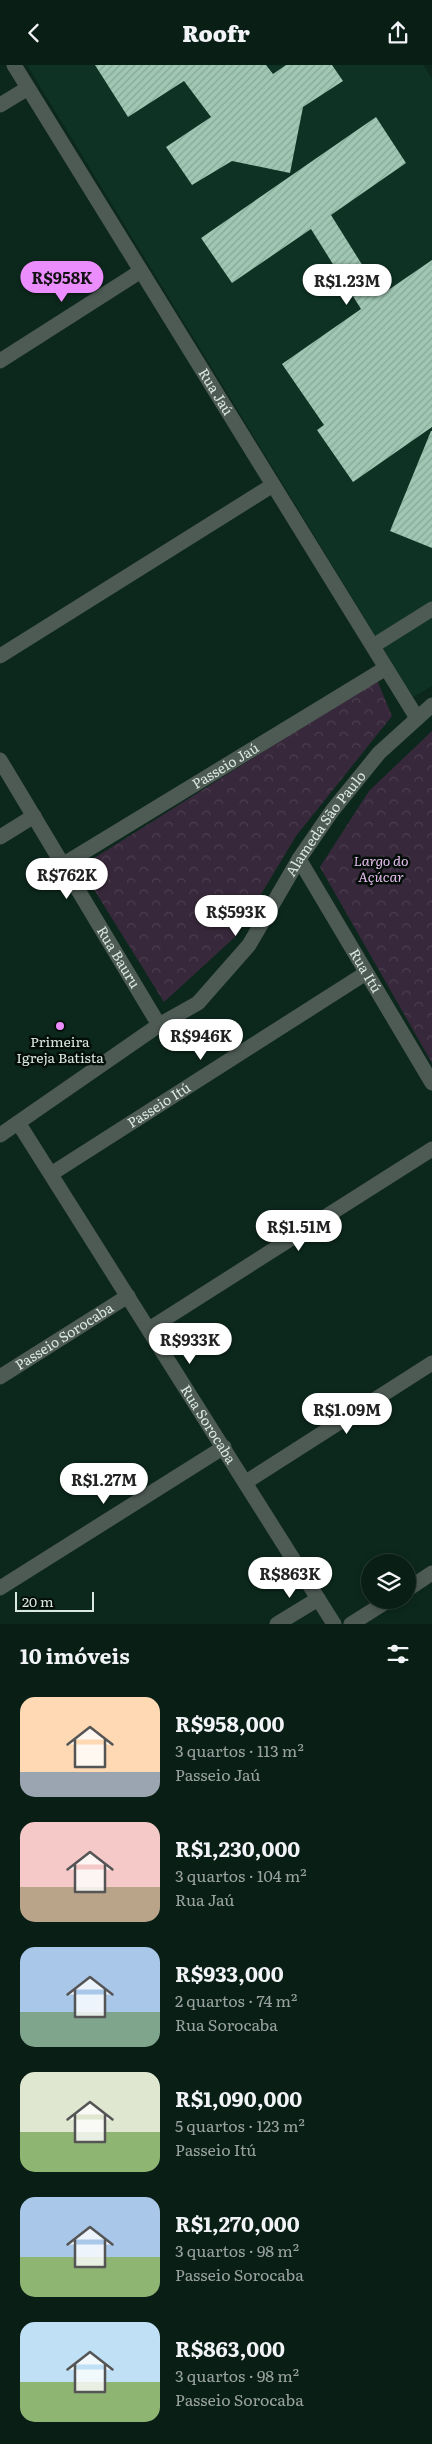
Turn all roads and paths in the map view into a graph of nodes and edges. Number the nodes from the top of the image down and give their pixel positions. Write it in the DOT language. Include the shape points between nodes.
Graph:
graph roads {
  1 [pos="14,65"];
  2 [pos="28,88"];
  3 [pos="0,105"];
  4 [pos="141,271"];
  5 [pos="0,361"];
  6 [pos="273,485"];
  7 [pos="432,609"];
  8 [pos="373,646"];
  9 [pos="0,656"];
  10 [pos="386,668"];
  11 [pos="432,705"];
  12 [pos="417,719"];
  13 [pos="0,760"];
  14 [pos="34,815"];
  15 [pos="0,837"];
  16 [pos="299,859"];
  17 [pos="64,864"];
  18 [pos="366,973"];
  19 [pos="159,1025"];
  20 [pos="432,1083"];
  21 [pos="19,1123"];
  22 [pos="0,1135"];
  23 [pos="432,1149"];
  24 [pos="51,1174"];
  25 [pos="128,1295"];
  26 [pos="149,1329"];
  27 [pos="432,1363"];
  28 [pos="0,1377"];
  29 [pos="224,1447"];
  30 [pos="246,1482"];
  31 [pos="432,1573"];
  32 [pos="416,1584"];
  33 [pos="0,1588"];
  34 [pos="318,1599"];
  35 [pos="375,1609"];
  36 [pos="276,1624"];
  37 [pos="334,1624"];
  38 [pos="351,1624"];
  1 -- 2 [label="street, Rua Jaú"];
  2 -- 3 [label="street"];
  2 -- 4 [label="street, Rua Jaú"];
  4 -- 5 [label="street"];
  4 -- 6 [label="street, Rua Jaú"];
  6 -- 8 [label="street, Rua Jaú"];
  6 -- 9 [label="street"];
  7 -- 8 [label="street"];
  8 -- 10 [label="street, Rua Jaú"];
  10 -- 12 [label="street, Rua Jaú"];
  10 -- 17 [label="street, Passeio Jaú"];
  11 -- 12 [label="street, Alameda São Paulo"];
  12 -- 16 [label="street, Alameda São Paulo" via="379,753 332,811"];
  13 -- 14 [label="street, Rua Bauru"];
  14 -- 15 [label="street"];
  14 -- 17 [label="street, Rua Bauru"];
  16 -- 18 [label="street, Rua Itú"];
  16 -- 19 [label="street, Alameda São Paulo" via="249,945 198,1003"];
  17 -- 19 [label="street, Rua Bauru"];
  18 -- 20 [label="street, Rua Itú"];
  18 -- 24 [label="street, Passeio Itú"];
  19 -- 21 [label="street, Alameda São Paulo"];
  21 -- 22 [label="street, Alameda São Paulo"];
  21 -- 24 [label="street, Rua Sorocaba"];
  23 -- 26 [label="street"];
  24 -- 25 [label="street, Rua Sorocaba"];
  25 -- 26 [label="street, Rua Sorocaba"];
  25 -- 28 [label="street, Passeio Sorocaba"];
  26 -- 29 [label="street, Rua Sorocaba"];
  27 -- 30 [label="street"];
  29 -- 30 [label="street, Rua Sorocaba"];
  29 -- 33 [label="street"];
  30 -- 34 [label="street, Rua Sorocaba"];
  31 -- 32 [label="street"];
  34 -- 36 [label="street"];
  34 -- 37 [label="street, Rua Sorocaba"];
  35 -- 38 [label="street"];
}
